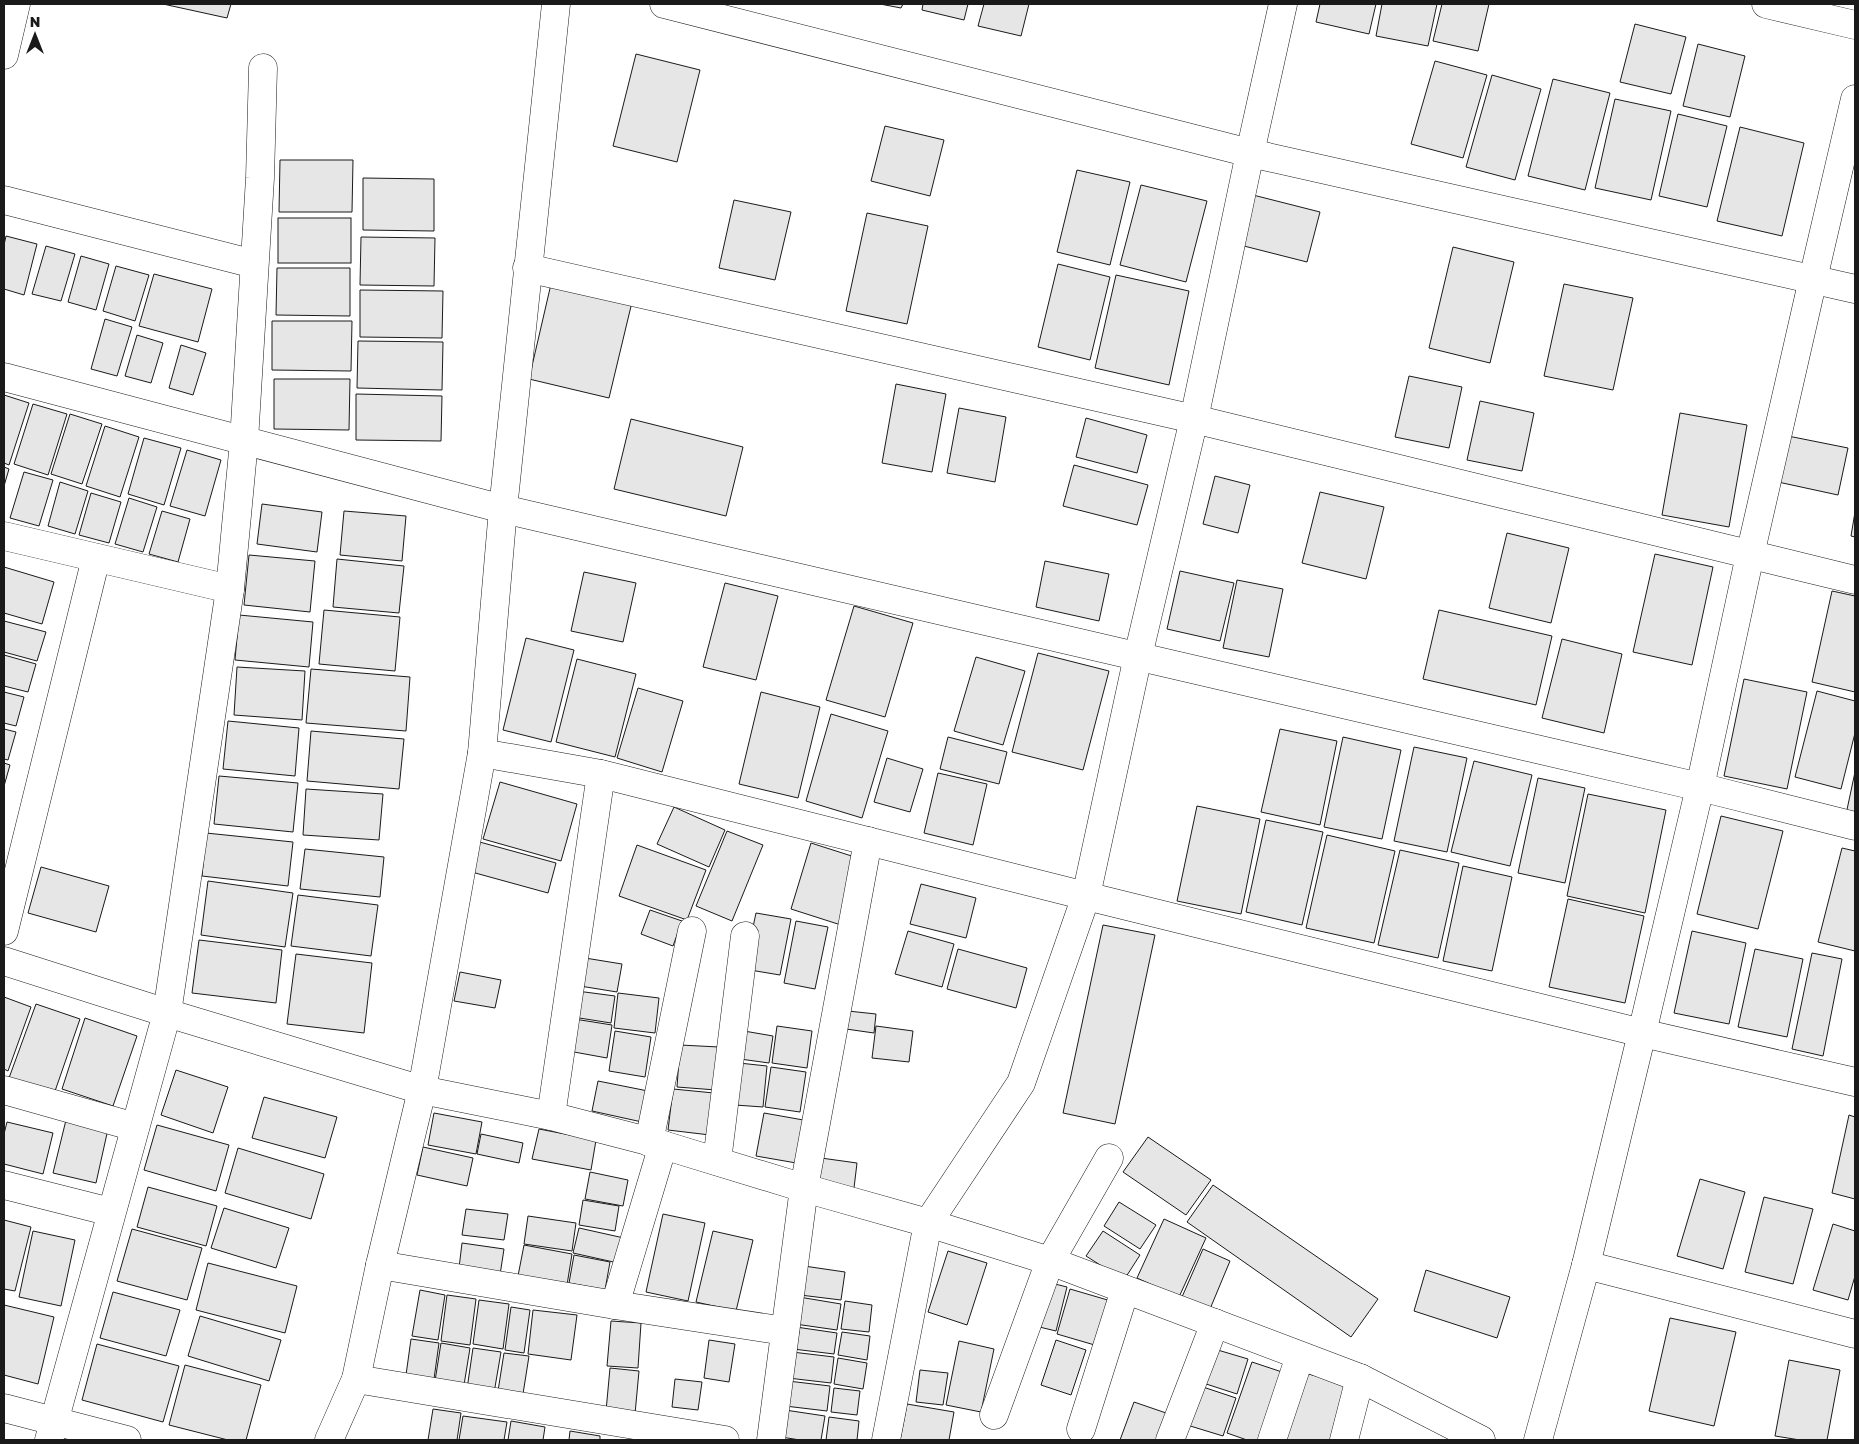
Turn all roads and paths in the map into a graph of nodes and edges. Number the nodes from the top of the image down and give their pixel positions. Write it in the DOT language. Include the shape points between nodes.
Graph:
graph roads {
  1 [pos="16,4"];
  2 [pos="556,4"];
  3 [pos="664,4"];
  4 [pos="1283,4"];
  5 [pos="1766,4"];
  6 [pos="1855,25"];
  7 [pos="4,55"];
  8 [pos="263,68"];
  9 [pos="1855,99"];
  10 [pos="1250,153"];
  11 [pos="4,200"];
  12 [pos="254,264"];
  13 [pos="527,268"];
  14 [pos="1813,279"];
  15 [pos="1855,289"];
  16 [pos="4,377"];
  17 [pos="1194,419"];
  18 [pos="244,441"];
  19 [pos="503,509"];
  20 [pos="4,536"];
  21 [pos="1750,555"];
  22 [pos="96,558"];
  23 [pos="1855,580"];
  24 [pos="230,589"];
  25 [pos="1138,656"];
  26 [pos="482,753"];
  27 [pos="601,774"];
  28 [pos="1700,787"];
  29 [pos="1855,826"];
  30 [pos="868,841"];
  31 [pos="1086,896"];
  32 [pos="4,931"];
  33 [pos="692,931"];
  34 [pos="744,936"];
  35 [pos="4,961"];
  36 [pos="168,1013"];
  37 [pos="1642,1032"];
  38 [pos="1855,1082"];
  39 [pos="4,1090"];
  40 [pos="422,1090"];
  41 [pos="551,1116"];
  42 [pos="135,1127"];
  43 [pos="656,1143"];
  44 [pos="1109,1158"];
  45 [pos="717,1162"];
  46 [pos="4,1185"];
  47 [pos="804,1188"];
  48 [pos="111,1212"];
  49 [pos="928,1223"];
  50 [pos="1050,1261"];
  51 [pos="380,1265"];
  52 [pos="1586,1265"];
  53 [pos="1125,1290"];
  54 [pos="615,1305"];
  55 [pos="1215,1323"];
  56 [pos="784,1331"];
  57 [pos="1855,1334"];
  58 [pos="1300,1356"];
  59 [pos="1360,1378"];
  60 [pos="356,1379"];
  61 [pos="4,1408"];
  62 [pos="994,1415"];
  63 [pos="1081,1429"];
  64 [pos="51,1431"];
  65 [pos="127,1440"];
  66 [pos="329,1440"];
  67 [pos="725,1440"];
  68 [pos="771,1440"];
  69 [pos="886,1440"];
  70 [pos="1170,1440"];
  71 [pos="1272,1440"];
  72 [pos="1344,1440"];
  73 [pos="1481,1440"];
  74 [pos="1538,1440"];
  1 -- 7 [label="street"];
  2 -- 13 [label="street"];
  3 -- 10 [label="street"];
  4 -- 10 [label="street"];
  5 -- 6 [label="street"];
  8 -- 12 [label="street"];
  9 -- 14 [label="street"];
  10 -- 14 [label="street"];
  10 -- 17 [label="street"];
  11 -- 12 [label="street"];
  12 -- 18 [label="street"];
  13 -- 17 [label="street"];
  13 -- 19 [label="street"];
  14 -- 15 [label="street"];
  14 -- 21 [label="street"];
  16 -- 18 [label="street"];
  17 -- 21 [label="street"];
  17 -- 25 [label="street"];
  18 -- 19 [label="street"];
  18 -- 24 [label="street"];
  19 -- 25 [label="street"];
  19 -- 26 [label="street"];
  20 -- 22 [label="street"];
  21 -- 23 [label="street"];
  21 -- 28 [label="street"];
  22 -- 24 [label="street"];
  22 -- 32 [label="street"];
  24 -- 36 [label="street"];
  25 -- 28 [label="street"];
  25 -- 31 [label="street"];
  26 -- 27 [label="street"];
  26 -- 40 [label="street"];
  27 -- 30 [label="street"];
  27 -- 41 [label="street"];
  28 -- 29 [label="street"];
  28 -- 37 [label="street"];
  30 -- 31 [label="street"];
  30 -- 47 [label="street"];
  31 -- 37 [label="street"];
  31 -- 49 [label="street" via="1021,1083"];
  33 -- 43 [label="street"];
  34 -- 45 [label="street"];
  35 -- 36 [label="street"];
  36 -- 40 [label="street"];
  36 -- 42 [label="street"];
  37 -- 38 [label="street"];
  37 -- 52 [label="street"];
  39 -- 42 [label="street"];
  40 -- 41 [label="street"];
  40 -- 51 [label="street"];
  41 -- 43 [label="street"];
  42 -- 48 [label="street"];
  43 -- 45 [label="street"];
  43 -- 54 [label="street"];
  44 -- 50 [label="street"];
  45 -- 47 [label="street"];
  46 -- 48 [label="street"];
  47 -- 49 [label="street"];
  47 -- 56 [label="street"];
  48 -- 64 [label="street"];
  49 -- 50 [label="street"];
  49 -- 69 [label="street"];
  50 -- 53 [label="street"];
  50 -- 62 [label="street"];
  51 -- 54 [label="street"];
  51 -- 60 [label="street"];
  52 -- 57 [label="street"];
  52 -- 74 [label="street"];
  53 -- 55 [label="street"];
  53 -- 63 [label="street"];
  54 -- 56 [label="street"];
  55 -- 58 [label="street"];
  55 -- 70 [label="street"];
  56 -- 68 [label="street"];
  58 -- 59 [label="street"];
  58 -- 71 [label="street"];
  59 -- 72 [label="street"];
  59 -- 73 [label="street"];
  60 -- 66 [label="street"];
  60 -- 67 [label="street"];
  61 -- 64 [label="street"];
  64 -- 65 [label="street"];
}
